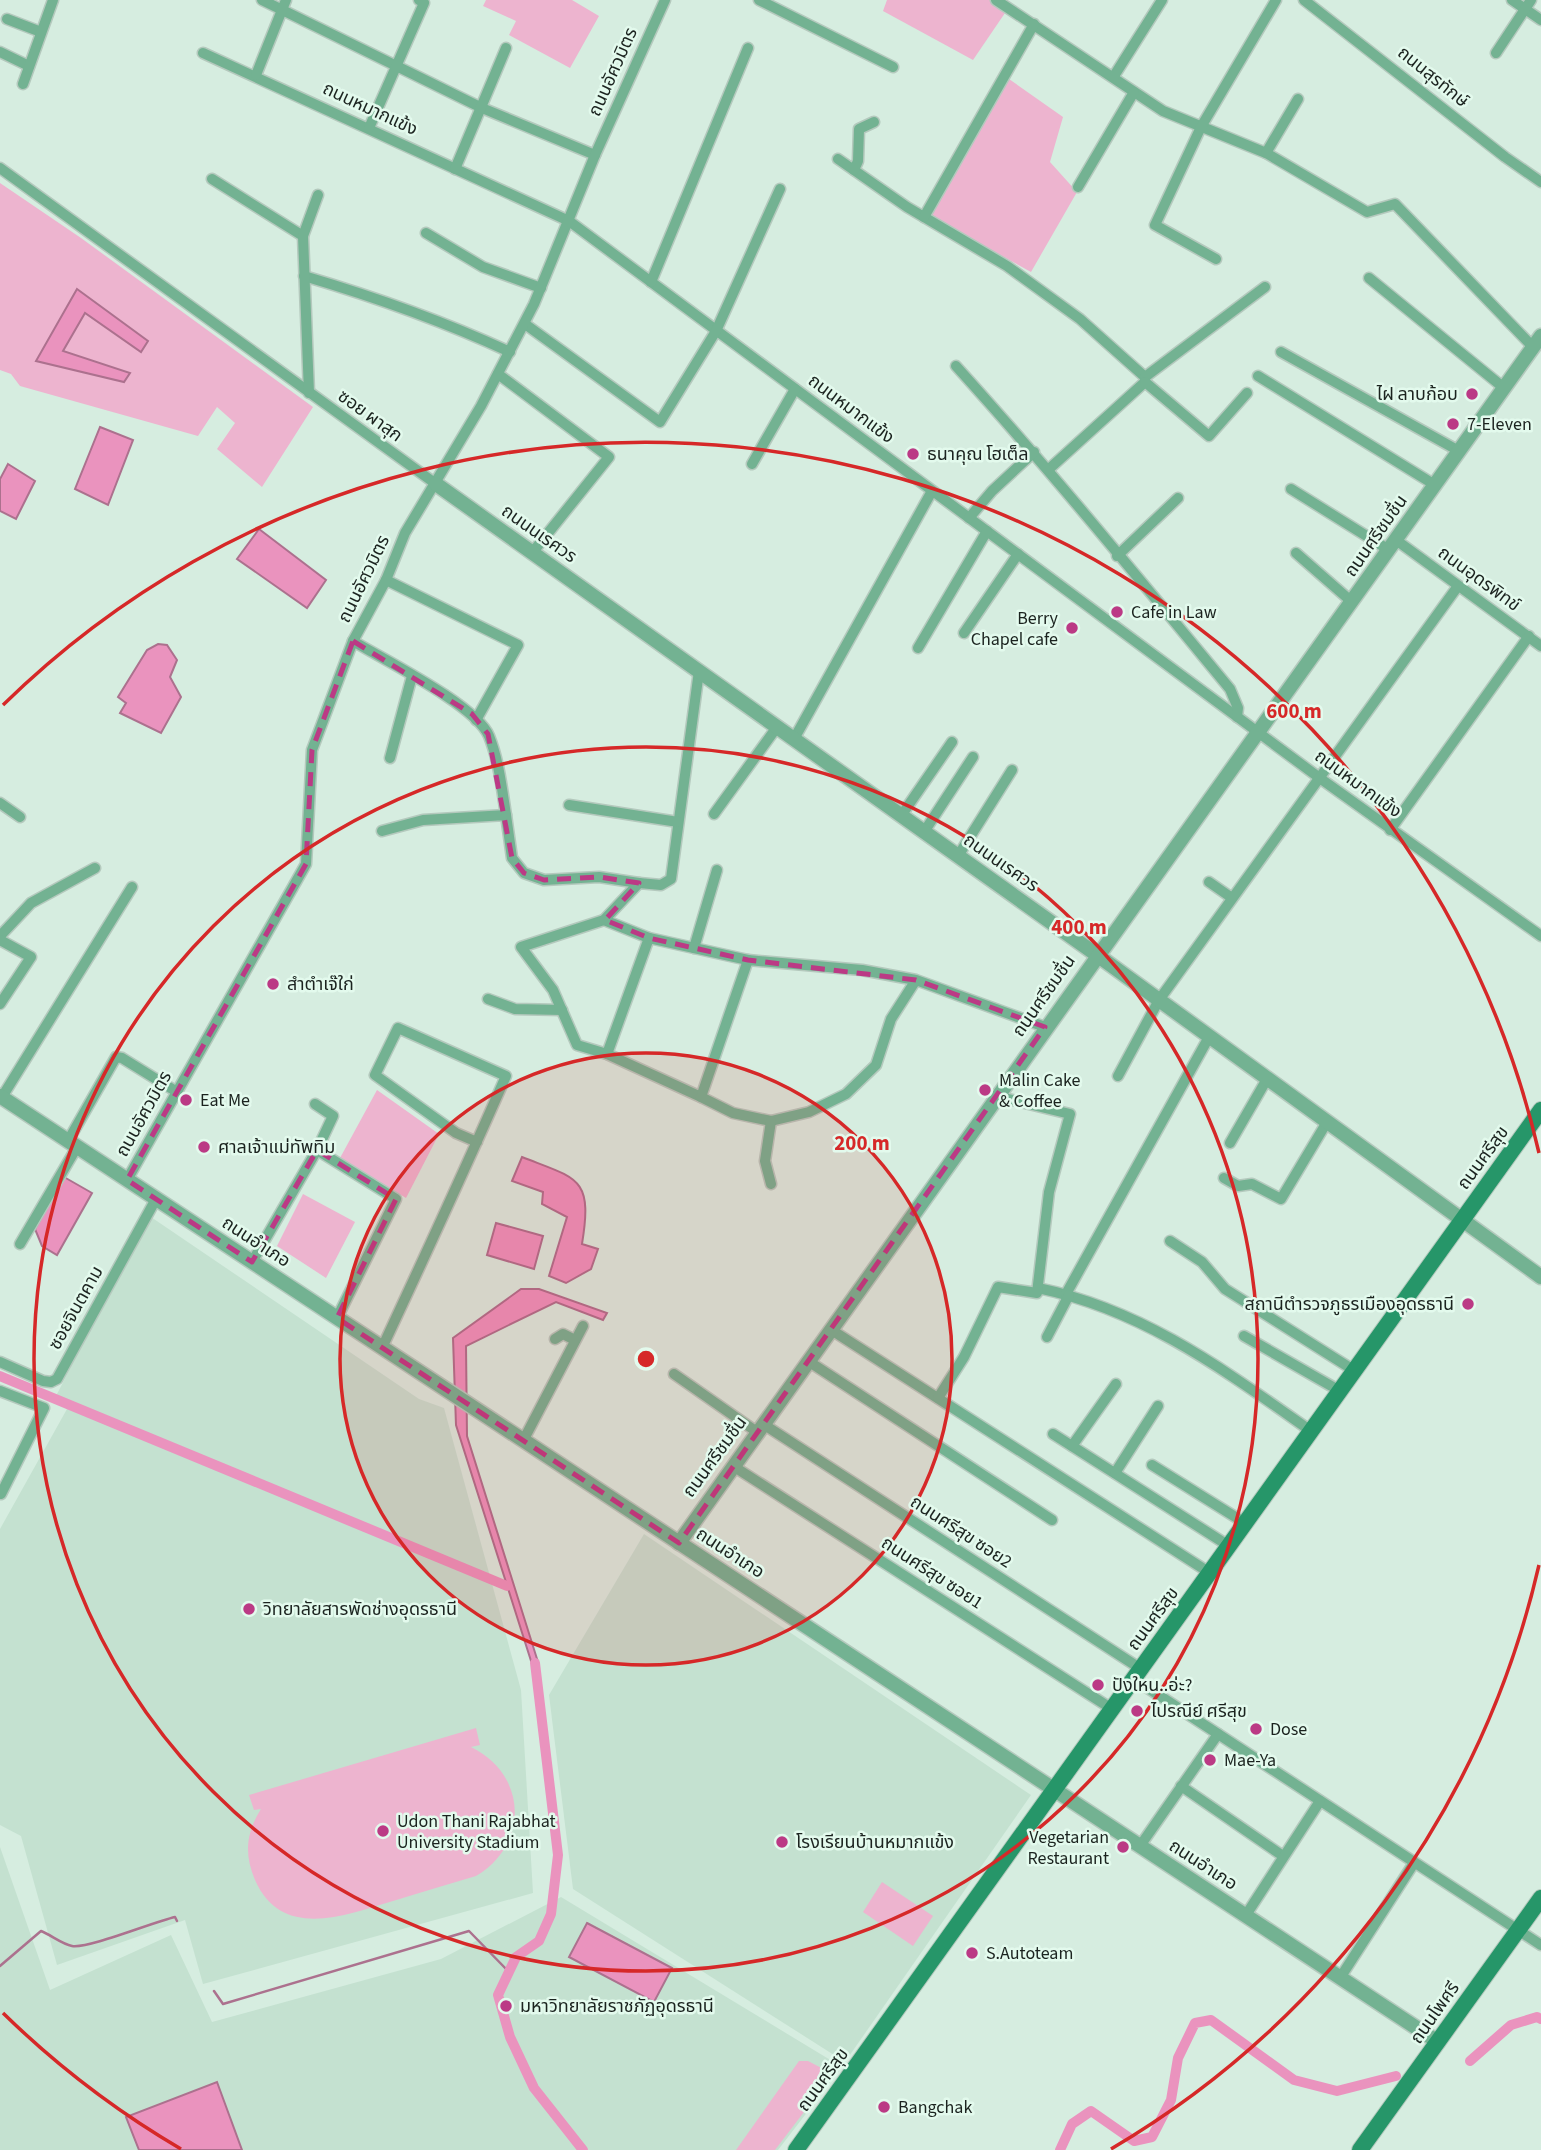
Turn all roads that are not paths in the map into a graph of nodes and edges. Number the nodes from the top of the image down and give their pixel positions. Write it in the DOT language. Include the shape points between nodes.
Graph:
graph roads {
  1 [pos="53,0"];
  2 [pos="262,0"];
  3 [pos="664,0"];
  4 [pos="759,0"];
  5 [pos="1162,0"];
  6 [pos="1276,0"];
  7 [pos="1304,0"];
  8 [pos="1512,0"];
  9 [pos="423,1"];
  10 [pos="1001,1"];
  11 [pos="1528,4"];
  12 [pos="284,5"];
  13 [pos="7,19"];
  14 [pos="1541,20"];
  15 [pos="1034,24"];
  16 [pos="41,32"];
  17 [pos="506,48"];
  18 [pos="748,48"];
  19 [pos="0,52"];
  20 [pos="203,53"];
  21 [pos="1496,53"];
  22 [pos="396,65"];
  23 [pos="29,66"];
  24 [pos="893,67"];
  25 [pos="256,75"];
  26 [pos="1114,76"];
  27 [pos="23,83"];
  28 [pos="1134,92"];
  29 [pos="1298,99"];
  30 [pos="482,108"];
  31 [pos="874,122"];
  32 [pos="1201,127"];
  33 [pos="369,128"];
  34 [pos="1266,153"];
  35 [pos="594,155"];
  36 [pos="838,159"];
  37 [pos="0,168"];
  38 [pos="455,169"];
  39 [pos="854,170"];
  40 [pos="1539,177"];
  41 [pos="212,179"];
  42 [pos="1078,187"];
  43 [pos="780,189"];
  44 [pos="318,195"];
  45 [pos="924,217"];
  46 [pos="569,221"];
  47 [pos="426,233"];
  48 [pos="303,236"];
  49 [pos="1216,259"];
  50 [pos="304,276"];
  51 [pos="1369,278"];
  52 [pos="651,282"];
  53 [pos="1265,287"];
  54 [pos="541,288"];
  55 [pos="524,324"];
  56 [pos="716,331"];
  57 [pos="1537,342"];
  58 [pos="510,352"];
  59 [pos="1281,352"];
  60 [pos="956,366"];
  61 [pos="498,374"];
  62 [pos="1258,376"];
  63 [pos="1145,379"];
  64 [pos="1504,388"];
  65 [pos="795,389"];
  66 [pos="309,393"];
  67 [pos="1247,393"];
  68 [pos="1459,451"];
  69 [pos="1034,453"];
  70 [pos="752,464"];
  71 [pos="1049,469"];
  72 [pos="436,484"];
  73 [pos="1435,485"];
  74 [pos="1291,489"];
  75 [pos="932,491"];
  76 [pos="1178,498"];
  77 [pos="969,518"];
  78 [pos="987,531"];
  79 [pos="1392,545"];
  80 [pos="532,553"];
  81 [pos="1296,553"];
  82 [pos="1018,554"];
  83 [pos="1117,556"];
  84 [pos="386,580"];
  85 [pos="1458,586"];
  86 [pos="1352,602"];
  87 [pos="964,633"];
  88 [pos="1528,636"];
  89 [pos="353,641"];
  90 [pos="1541,646"];
  91 [pos="918,648"];
  92 [pos="699,671"];
  93 [pos="412,676"];
  94 [pos="1237,716"];
  95 [pos="477,720"];
  96 [pos="777,727"];
  97 [pos="1259,733"];
  98 [pos="794,739"];
  99 [pos="952,742"];
  100 [pos="973,757"];
  101 [pos="390,758"];
  102 [pos="1012,770"];
  103 [pos="1321,779"];
  104 [pos="0,803"];
  105 [pos="569,805"];
  106 [pos="714,814"];
  107 [pos="506,815"];
  108 [pos="901,816"];
  109 [pos="20,817"];
  110 [pos="678,822"];
  111 [pos="1390,830"];
  112 [pos="382,831"];
  113 [pos="924,832"];
  114 [pos="958,856"];
  115 [pos="94,868"];
  116 [pos="717,870"];
  117 [pos="1209,882"];
  118 [pos="639,883"];
  119 [pos="132,887"];
  120 [pos="1232,898"];
  121 [pos="604,920"];
  122 [pos="1541,936"];
  123 [pos="0,938"];
  124 [pos="649,938"];
  125 [pos="694,948"];
  126 [pos="1097,955"];
  127 [pos="748,960"];
  128 [pos="916,980"];
  129 [pos="488,999"];
  130 [pos="1159,1000"];
  131 [pos="0,1003"];
  132 [pos="562,1010"];
  133 [pos="1045,1027"];
  134 [pos="1209,1037"];
  135 [pos="607,1054"];
  136 [pos="1118,1076"];
  137 [pos="1267,1079"];
  138 [pos="177,1092"];
  139 [pos="996,1096"];
  140 [pos="1,1097"];
  141 [pos="701,1097"];
  142 [pos="315,1104"];
  143 [pos="1541,1110"];
  144 [pos="771,1121"];
  145 [pos="1327,1122"];
  146 [pos="477,1142"];
  147 [pos="1230,1143"];
  148 [pos="73,1144"];
  149 [pos="317,1150"];
  150 [pos="1224,1178"];
  151 [pos="127,1180"];
  152 [pos="771,1184"];
  153 [pos="156,1199"];
  154 [pos="1462,1221"];
  155 [pos="1170,1241"];
  156 [pos="20,1244"];
  157 [pos="252,1262"];
  158 [pos="1541,1278"];
  159 [pos="1038,1288"];
  160 [pos="1068,1294"];
  161 [pos="338,1318"];
  162 [pos="583,1326"];
  163 [pos="831,1329"];
  164 [pos="1244,1336"];
  165 [pos="1047,1337"];
  166 [pos="555,1339"];
  167 [pos="575,1340"];
  168 [pos="382,1348"];
  169 [pos="807,1361"];
  170 [pos="0,1362"];
  171 [pos="1354,1370"];
  172 [pos="674,1374"];
  173 [pos="1116,1384"];
  174 [pos="0,1391"];
  175 [pos="1340,1391"];
  176 [pos="938,1398"];
  177 [pos="1158,1406"];
  178 [pos="760,1428"];
  179 [pos="1311,1431"];
  180 [pos="1053,1434"];
  181 [pos="523,1441"];
  182 [pos="1072,1446"];
  183 [pos="1152,1465"];
  184 [pos="733,1466"];
  185 [pos="1115,1474"];
  186 [pos="1,1494"];
  187 [pos="1052,1520"];
  188 [pos="1245,1523"];
  189 [pos="678,1543"];
  190 [pos="1229,1546"];
  191 [pos="1210,1573"];
  192 [pos="1137,1674"];
  193 [pos="1112,1709"];
  194 [pos="1218,1734"];
  195 [pos="1181,1786"];
  196 [pos="1054,1790"];
  197 [pos="1320,1801"];
  198 [pos="1140,1846"];
  199 [pos="1283,1856"];
  200 [pos="1414,1863"];
  201 [pos="1541,1898"];
  202 [pos="1246,1915"];
  203 [pos="1517,1930"];
  204 [pos="1541,1945"];
  205 [pos="1340,1978"];
  206 [pos="1438,2042"];
  207 [pos="796,2150"];
  208 [pos="1360,2150"];
  1 -- 16 [label="street"];
  2 -- 12 [label="street"];
  3 -- 35 [label="street, ถนนอัศวมิตร"];
  4 -- 24 [label="street"];
  5 -- 26 [label="street"];
  6 -- 32 [label="street"];
  7 -- 40 [label="street, ถนนสุรทักษ์"];
  8 -- 11 [label="street"];
  9 -- 22 [label="street"];
  10 -- 15 [label="street"];
  11 -- 14 [label="street"];
  11 -- 21 [label="street"];
  12 -- 22 [label="street"];
  12 -- 25 [label="street"];
  13 -- 16 [label="street"];
  15 -- 26 [label="street"];
  15 -- 45 [label="street"];
  16 -- 23 [label="street"];
  17 -- 30 [label="street"];
  18 -- 52 [label="street"];
  19 -- 23 [label="street"];
  20 -- 25 [label="street, ถนนหมากแข้ง"];
  22 -- 30 [label="street"];
  22 -- 33 [label="street"];
  23 -- 27 [label="street"];
  25 -- 33 [label="street, ถนนหมากแข้ง"];
  26 -- 28 [label="street"];
  28 -- 32 [label="street"];
  28 -- 42 [label="street"];
  29 -- 34 [label="street"];
  30 -- 35 [label="street"];
  30 -- 38 [label="street"];
  31 -- 39 [label="street" via="859,129"];
  32 -- 34 [label="street"];
  32 -- 49 [label="street" via="1154,225"];
  33 -- 38 [label="street, ถนนหมากแข้ง"];
  34 -- 57 [label="street" via="1367,212 1395,204"];
  35 -- 46 [label="street, ถนนอัศวมิตร"];
  36 -- 39 [label="street"];
  37 -- 66 [label="street, ซอย ผาสุก"];
  38 -- 46 [label="street, ถนนหมากแข้ง"];
  39 -- 45 [label="street"];
  41 -- 48 [label="street"];
  43 -- 56 [label="street"];
  44 -- 48 [label="street"];
  45 -- 63 [label="street" via="1007,266 1069,311"];
  46 -- 52 [label="street, ถนนหมากแข้ง"];
  46 -- 54 [label="street, ถนนอัศวมิตร"];
  47 -- 54 [label="street" via="483,267"];
  48 -- 50 [label="street"];
  50 -- 58 [label="street" via="385,300"];
  50 -- 66 [label="street"];
  51 -- 64 [label="street"];
  52 -- 56 [label="street, ถนนหมากแข้ง"];
  53 -- 63 [label="street"];
  54 -- 55 [label="street, ถนนอัศวมิตร"];
  55 -- 56 [label="street" via="660,422"];
  55 -- 58 [label="street, ถนนอัศวมิตร"];
  56 -- 65 [label="street, ถนนหมากแข้ง"];
  57 -- 64 [label="street, ถนนศรีชมชื่น"];
  58 -- 61 [label="street, ถนนอัศวมิตร"];
  59 -- 68 [label="street"];
  60 -- 69 [label="street"];
  61 -- 72 [label="street, ถนนอัศวมิตร"];
  61 -- 80 [label="street" via="608,457"];
  62 -- 73 [label="street"];
  63 -- 67 [label="street" via="1209,436"];
  63 -- 71 [label="street"];
  64 -- 68 [label="street, ถนนศรีชมชื่น"];
  65 -- 70 [label="street"];
  65 -- 75 [label="street, ถนนหมากแข้ง"];
  66 -- 72 [label="street, ซอย ผาสุก"];
  68 -- 73 [label="street, ถนนศรีชมชื่น"];
  69 -- 71 [label="street"];
  69 -- 77 [label="street"];
  71 -- 83 [label="street"];
  72 -- 80 [label="street, ถนนนเรศวร"];
  72 -- 84 [label="street, ถนนอัศวมิตร" via="405,533"];
  73 -- 79 [label="street, ถนนศรีชมชื่น"];
  74 -- 79 [label="street, ถนนอุดรพิทข์"];
  75 -- 77 [label="street, ถนนหมากแข้ง"];
  75 -- 98 [label="street"];
  76 -- 83 [label="street"];
  77 -- 78 [label="street, ถนนหมากแข้ง"];
  78 -- 82 [label="street, ถนนหมากแข้ง"];
  78 -- 91 [label="street"];
  79 -- 85 [label="street, ถนนอุดรพิทข์"];
  79 -- 86 [label="street, ถนนศรีชมชื่น"];
  80 -- 92 [label="street, ถนนนเรศวร"];
  81 -- 86 [label="street"];
  82 -- 87 [label="street"];
  82 -- 94 [label="street, ถนนหมากแข้ง"];
  83 -- 94 [label="street" via="1230,689"];
  84 -- 89 [label="street, ถนนอัศวมิตร"];
  84 -- 95 [label="street" via="518,645"];
  85 -- 88 [label="street, ถนนอุดรพิทข์"];
  85 -- 103 [label="street"];
  86 -- 97 [label="street, ถนนศรีชมชื่น"];
  88 -- 90 [label="street, ถนนอุดรพิทข์"];
  88 -- 111 [label="street"];
  89 -- 93 [label="street"];
  89 -- 138 [label="street, ถนนอัศวมิตร" via="313,750 306,864"];
  92 -- 96 [label="street, ถนนนเรศวร"];
  92 -- 110 [label="street"];
  93 -- 95 [label="street"];
  93 -- 101 [label="street"];
  94 -- 97 [label="street, ถนนหมากแข้ง"];
  95 -- 107 [label="street" via="488,734"];
  96 -- 98 [label="street, ถนนนเรศวร"];
  96 -- 106 [label="street"];
  97 -- 103 [label="street, ถนนหมากแข้ง"];
  97 -- 126 [label="street, ถนนศรีชมชื่น"];
  98 -- 108 [label="street, ถนนนเรศวร"];
  99 -- 108 [label="street"];
  100 -- 113 [label="street"];
  102 -- 114 [label="street"];
  103 -- 111 [label="street, ถนนหมากแข้ง"];
  103 -- 120 [label="street"];
  104 -- 109 [label="street"];
  105 -- 110 [label="street"];
  107 -- 112 [label="street" via="422,820"];
  107 -- 118 [label="street" via="512,858 524,873 544,880 599,877"];
  108 -- 113 [label="street, ถนนนเรศวร"];
  110 -- 118 [label="street" via="671,879 661,885"];
  111 -- 122 [label="street, ถนนหมากแข้ง"];
  113 -- 114 [label="street, ถนนนเรศวร"];
  114 -- 126 [label="street, ถนนนเรศวร"];
  115 -- 123 [label="street" via="31,903"];
  116 -- 125 [label="street"];
  117 -- 120 [label="street"];
  118 -- 121 [label="street"];
  119 -- 140 [label="street"];
  120 -- 130 [label="street"];
  121 -- 124 [label="street"];
  121 -- 132 [label="street" via="521,947"];
  123 -- 131 [label="street" via="31,957"];
  124 -- 125 [label="street"];
  124 -- 135 [label="street"];
  125 -- 127 [label="street"];
  126 -- 130 [label="street, ถนนนเรศวร"];
  126 -- 133 [label="street, ถนนศรีชมชื่น"];
  127 -- 128 [label="street" via="862,970"];
  127 -- 141 [label="street"];
  128 -- 133 [label="street"];
  128 -- 144 [label="street" via="891,1019 876,1065 846,1094 809,1112"];
  129 -- 132 [label="street" via="515,1009"];
  130 -- 134 [label="street, ถนนนเรศวร"];
  130 -- 136 [label="street"];
  132 -- 135 [label="street" via="577,1045"];
  133 -- 139 [label="street, ถนนศรีชมชื่น"];
  134 -- 137 [label="street, ถนนนเรศวร"];
  134 -- 160 [label="street"];
  135 -- 141 [label="street"];
  137 -- 145 [label="street, ถนนนเรศวร"];
  137 -- 147 [label="street"];
  138 -- 148 [label="street" via="116,1057"];
  138 -- 151 [label="street, ถนนอัศวมิตร"];
  139 -- 159 [label="street" via="1070,1114 1049,1192"];
  139 -- 163 [label="street, ถนนศรีชมชื่น"];
  140 -- 148 [label="street, ถนนอำเภอ"];
  141 -- 144 [label="street" via="733,1113"];
  142 -- 149 [label="street" via="333,1116"];
  143 -- 154 [label="main road, ถนนศรีสุข"];
  144 -- 152 [label="street" via="765,1161"];
  145 -- 150 [label="street" via="1281,1199 1252,1184 1238,1186"];
  145 -- 154 [label="street, ถนนนเรศวร"];
  146 -- 146 [label="street" via="506,1076 398,1028 375,1075 456,1133"];
  146 -- 168 [label="street"];
  148 -- 151 [label="street, ถนนอำเภอ"];
  148 -- 156 [label="street"];
  149 -- 157 [label="street"];
  149 -- 161 [label="street" via="396,1199"];
  151 -- 153 [label="street, ถนนอำเภอ"];
  153 -- 157 [label="street, ถนนอำเภอ"];
  153 -- 170 [label="street, ซอยจินตคาม" via="57,1379 43,1381"];
  154 -- 158 [label="street, ถนนนเรศวร"];
  154 -- 171 [label="main road, ถนนศรีสุข"];
  155 -- 171 [label="street" via="1202,1262 1225,1289"];
  157 -- 161 [label="street, ถนนอำเภอ"];
  159 -- 160 [label="street"];
  159 -- 176 [label="street" via="1037,1293 998,1287"];
  160 -- 165 [label="street"];
  160 -- 179 [label="street" via="1117,1310 1183,1344"];
  161 -- 168 [label="street, ถนนอำเภอ"];
  162 -- 167 [label="street"];
  163 -- 169 [label="street, ถนนศรีชมชื่น"];
  163 -- 176 [label="street"];
  164 -- 175 [label="street"];
  166 -- 167 [label="street" via="563,1334"];
  167 -- 181 [label="street"];
  168 -- 181 [label="street, ถนนอำเภอ"];
  169 -- 178 [label="street, ถนนศรีชมชื่น"];
  169 -- 187 [label="street"];
  171 -- 175 [label="main road, ถนนศรีสุข"];
  172 -- 178 [label="street, ถนนศรีสุข ซอย2"];
  173 -- 182 [label="street"];
  174 -- 186 [label="street" via="44,1408"];
  175 -- 179 [label="main road, ถนนศรีสุข"];
  176 -- 191 [label="street"];
  177 -- 185 [label="street"];
  178 -- 184 [label="street, ถนนศรีชมชื่น"];
  178 -- 192 [label="street, ถนนศรีสุข ซอย2"];
  179 -- 188 [label="main road, ถนนศรีสุข"];
  180 -- 182 [label="street"];
  181 -- 189 [label="street, ถนนอำเภอ"];
  182 -- 185 [label="street"];
  183 -- 188 [label="street"];
  184 -- 189 [label="street, ถนนศรีชมชื่น"];
  184 -- 193 [label="street, ถนนศรีสุข ซอย1"];
  185 -- 190 [label="street"];
  188 -- 190 [label="main road, ถนนศรีสุข"];
  189 -- 196 [label="street, ถนนอำเภอ"];
  190 -- 191 [label="main road, ถนนศรีสุข"];
  191 -- 192 [label="main road, ถนนศรีสุข"];
  192 -- 193 [label="main road, ถนนศรีสุข"];
  192 -- 194 [label="street, ถนนศรีสุข ซอย2"];
  193 -- 196 [label="main road, ถนนศรีสุข"];
  194 -- 195 [label="street"];
  194 -- 197 [label="street, ถนนศรีสุข ซอย2"];
  195 -- 198 [label="street"];
  195 -- 199 [label="street"];
  196 -- 198 [label="street, ถนนอำเภอ"];
  196 -- 207 [label="main road, ถนนศรีสุข"];
  197 -- 199 [label="street"];
  197 -- 200 [label="street, ถนนศรีสุข ซอย2"];
  198 -- 202 [label="street, ถนนอำเภอ"];
  199 -- 202 [label="street"];
  200 -- 203 [label="street, ถนนศรีสุข ซอย2"];
  200 -- 205 [label="street"];
  201 -- 203 [label="main road, ถนนโพศรี"];
  202 -- 205 [label="street, ถนนอำเภอ"];
  203 -- 204 [label="street, ถนนศรีสุข ซอย2"];
  203 -- 206 [label="main road, ถนนโพศรี"];
  205 -- 206 [label="street, ถนนอำเภอ"];
  206 -- 208 [label="main road, ถนนโพศรี"];
}
